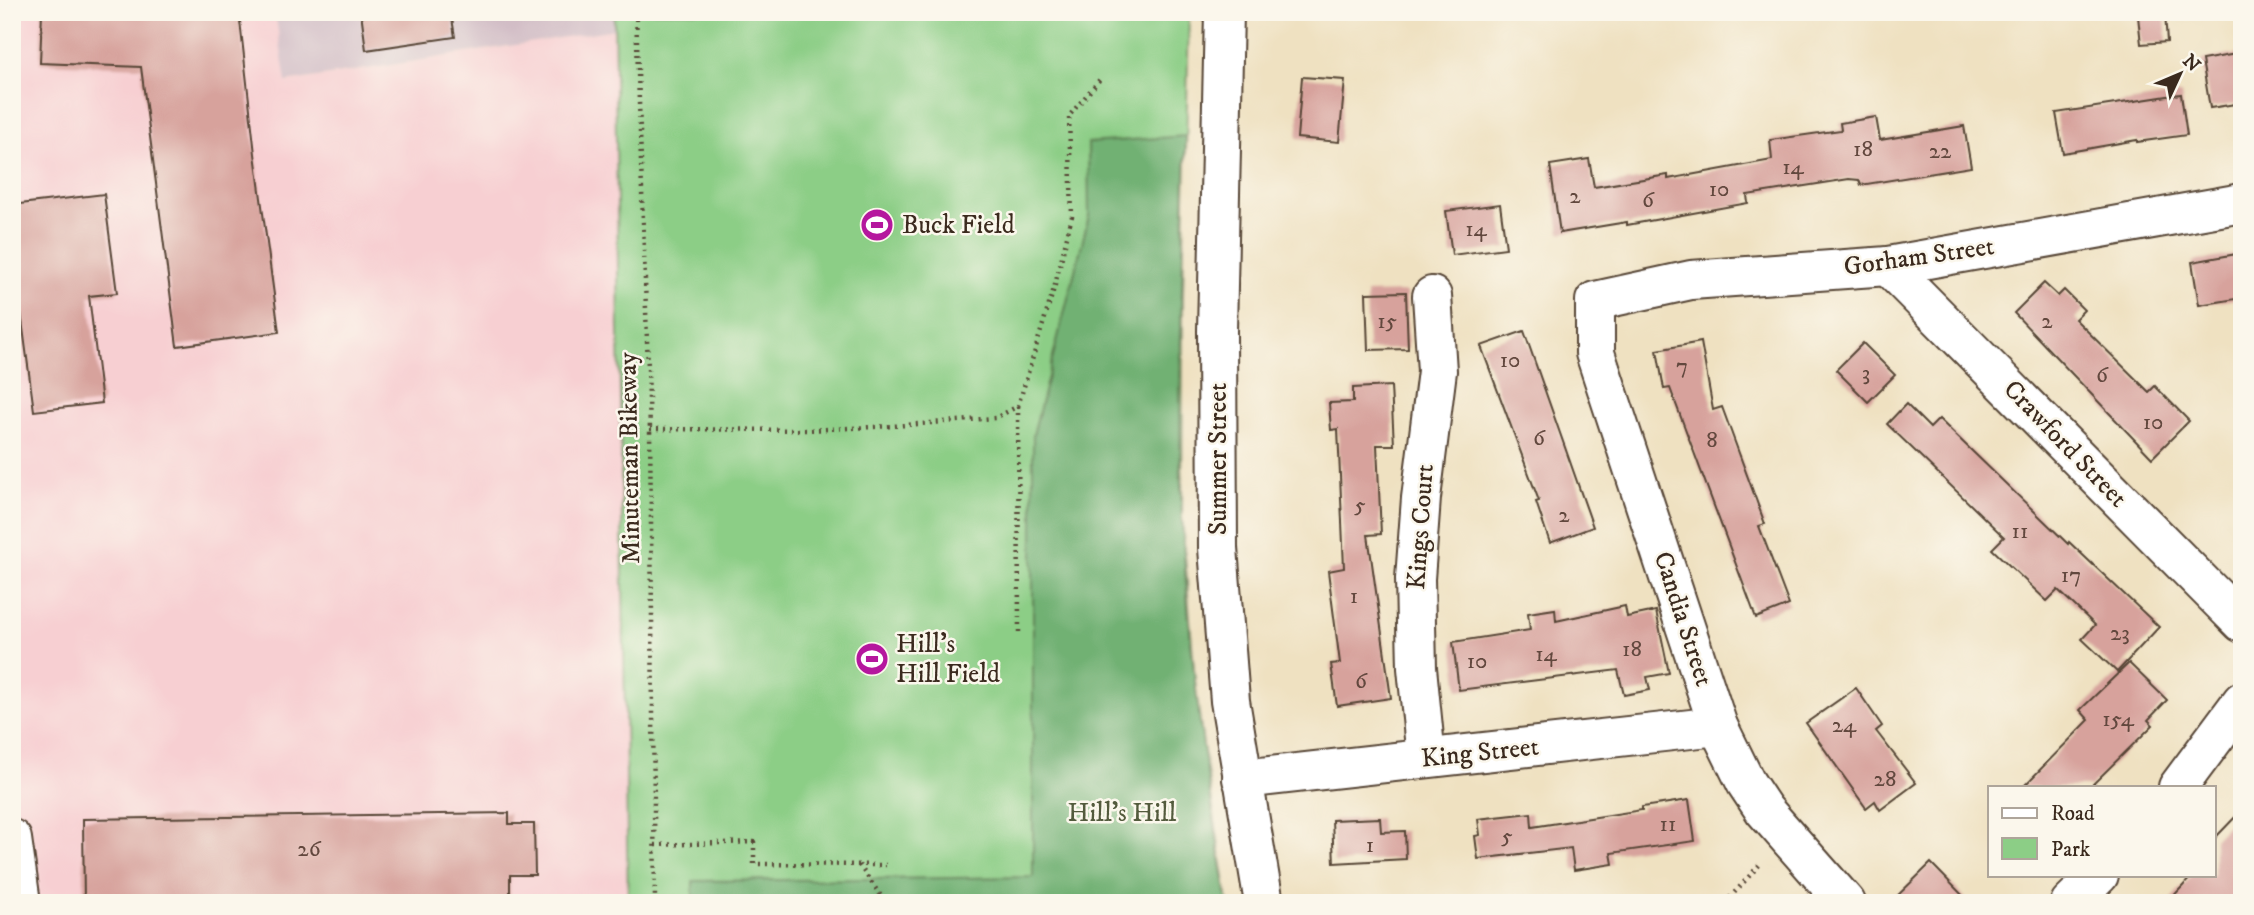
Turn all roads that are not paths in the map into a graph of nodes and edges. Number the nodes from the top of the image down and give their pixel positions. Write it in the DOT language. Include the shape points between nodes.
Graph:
graph roads {
  1 [pos="1224,12"];
  2 [pos="2242,203"];
  3 [pos="1888,265"];
  4 [pos="1432,296"];
  5 [pos="1595,301"];
  6 [pos="2242,624"];
  7 [pos="2242,701"];
  8 [pos="1718,726"];
  9 [pos="1426,758"];
  10 [pos="1242,779"];
  11 [pos="2179,786"];
  12 [pos="12,838"];
  13 [pos="2098,876"];
  14 [pos="21,903"];
  15 [pos="1264,903"];
  16 [pos="1846,903"];
  17 [pos="2070,903"];
  1 -- 10 [label="street, Summer Street" via="1218,548 1230,701"];
  2 -- 3 [label="street, Gorham Street"];
  3 -- 5 [label="street, Gorham Street" via="1691,280"];
  3 -- 6 [label="street, Crawford Street"];
  4 -- 9 [label="street, Kings Court" via="1437,371 1415,579"];
  5 -- 8 [label="street, Candia Street" via="1595,353"];
  7 -- 11 [label="street"];
  8 -- 9 [label="street, King Street"];
  8 -- 16 [label="street, Candia Street" via="1764,810"];
  9 -- 10 [label="street, King Street"];
  10 -- 15 [label="street, Summer Street"];
  12 -- 14 [label="street"];
  13 -- 17 [label="street"];
}
